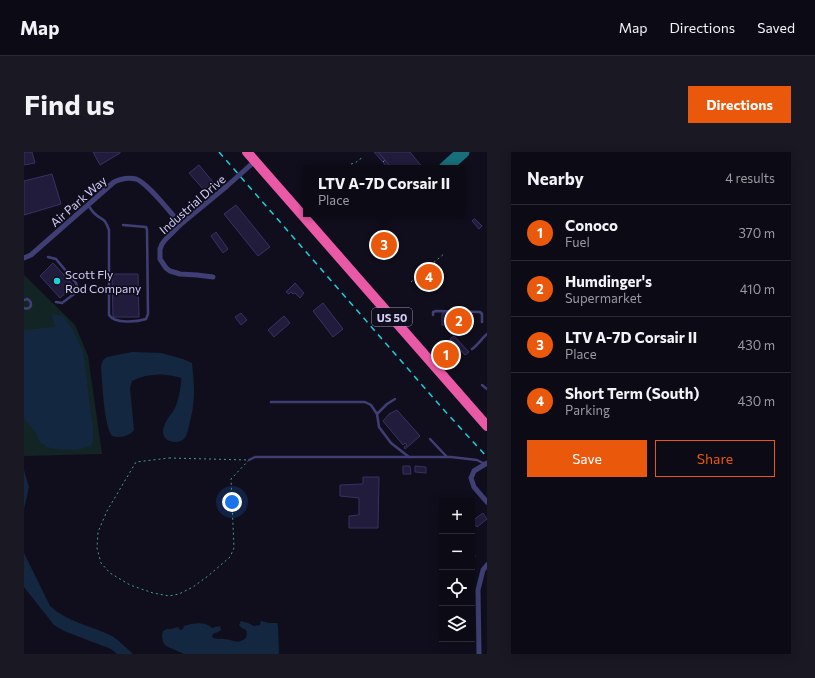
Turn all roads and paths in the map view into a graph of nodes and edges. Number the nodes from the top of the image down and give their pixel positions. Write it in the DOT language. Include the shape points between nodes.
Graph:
graph roads {
  1 [pos="247,152"];
  2 [pos="363,157"];
  3 [pos="385,160"];
  4 [pos="255,161"];
  5 [pos="383,162"];
  6 [pos="351,164"];
  7 [pos="87,205"];
  8 [pos="303,216"];
  9 [pos="304,217"];
  10 [pos="181,224"];
  11 [pos="122,225"];
  12 [pos="445,253"];
  13 [pos="48,257"];
  14 [pos="24,258"];
  15 [pos="213,277"];
  16 [pos="411,282"];
  17 [pos="24,300"];
  18 [pos="56,302"];
  19 [pos="24,308"];
  20 [pos="433,315"];
  21 [pos="482,322"];
  22 [pos="487,334"];
  23 [pos="472,349"];
  24 [pos="482,385"];
  25 [pos="487,389"];
  26 [pos="395,399"];
  27 [pos="271,402"];
  28 [pos="377,414"];
  29 [pos="487,426"];
  30 [pos="430,439"];
  31 [pos="409,457"];
  32 [pos="447,457"];
  33 [pos="249,460"];
  34 [pos="486,464"];
  35 [pos="487,502"];
  36 [pos="487,566"];
  37 [pos="479,654"];
  1 -- 4 [label="highway, US 50"];
  2 -- 6 [label="path"];
  3 -- 5 [label="path"];
  4 -- 8 [label="highway, US 50"];
  4 -- 10 [label="street, Industrial Drive"];
  7 -- 10 [label="street, Air Park Way" via="114,182 125,178 135,179 146,186"];
  7 -- 11 [label="lane" via="104,220 109,230 109,315 117,321 140,321 146,319 148,314 148,230 141,226"];
  7 -- 14 [label="street, Air Park Way" via="31,255"];
  9 -- 29 [label="highway, US 50"];
  10 -- 15 [label="street, Industrial Drive" via="162,244 159,255 162,264 170,271 180,274"];
  12 -- 16 [label="path"];
  13 -- 18 [label="lane" via="56,259 76,283 78,290 62,303"];
  17 -- 19 [label="lane" via="30,300 32,306"];
  20 -- 21 [label="lane" via="436,311 480,312"];
  22 -- 23 [label="lane"];
  24 -- 25 [label="lane"];
  26 -- 28 [label="lane"];
  27 -- 28 [label="lane" via="365,402 371,405"];
  28 -- 31 [label="lane" via="379,427 391,443"];
  30 -- 32 [label="lane"];
  31 -- 32 [label="lane"];
  31 -- 33 [label="lane" via="255,457"];
  32 -- 34 [label="lane" via="477,460"];
  33 -- 33 [label="path" via="231,479 234,548 230,557 193,587 169,596 153,593 130,585 110,573 101,563 97,548 98,532 107,511 136,462 169,458"];
  34 -- 35 [label="street" via="474,471 471,478 474,487"];
  36 -- 37 [label="street" via="483,570 478,590"];
}
